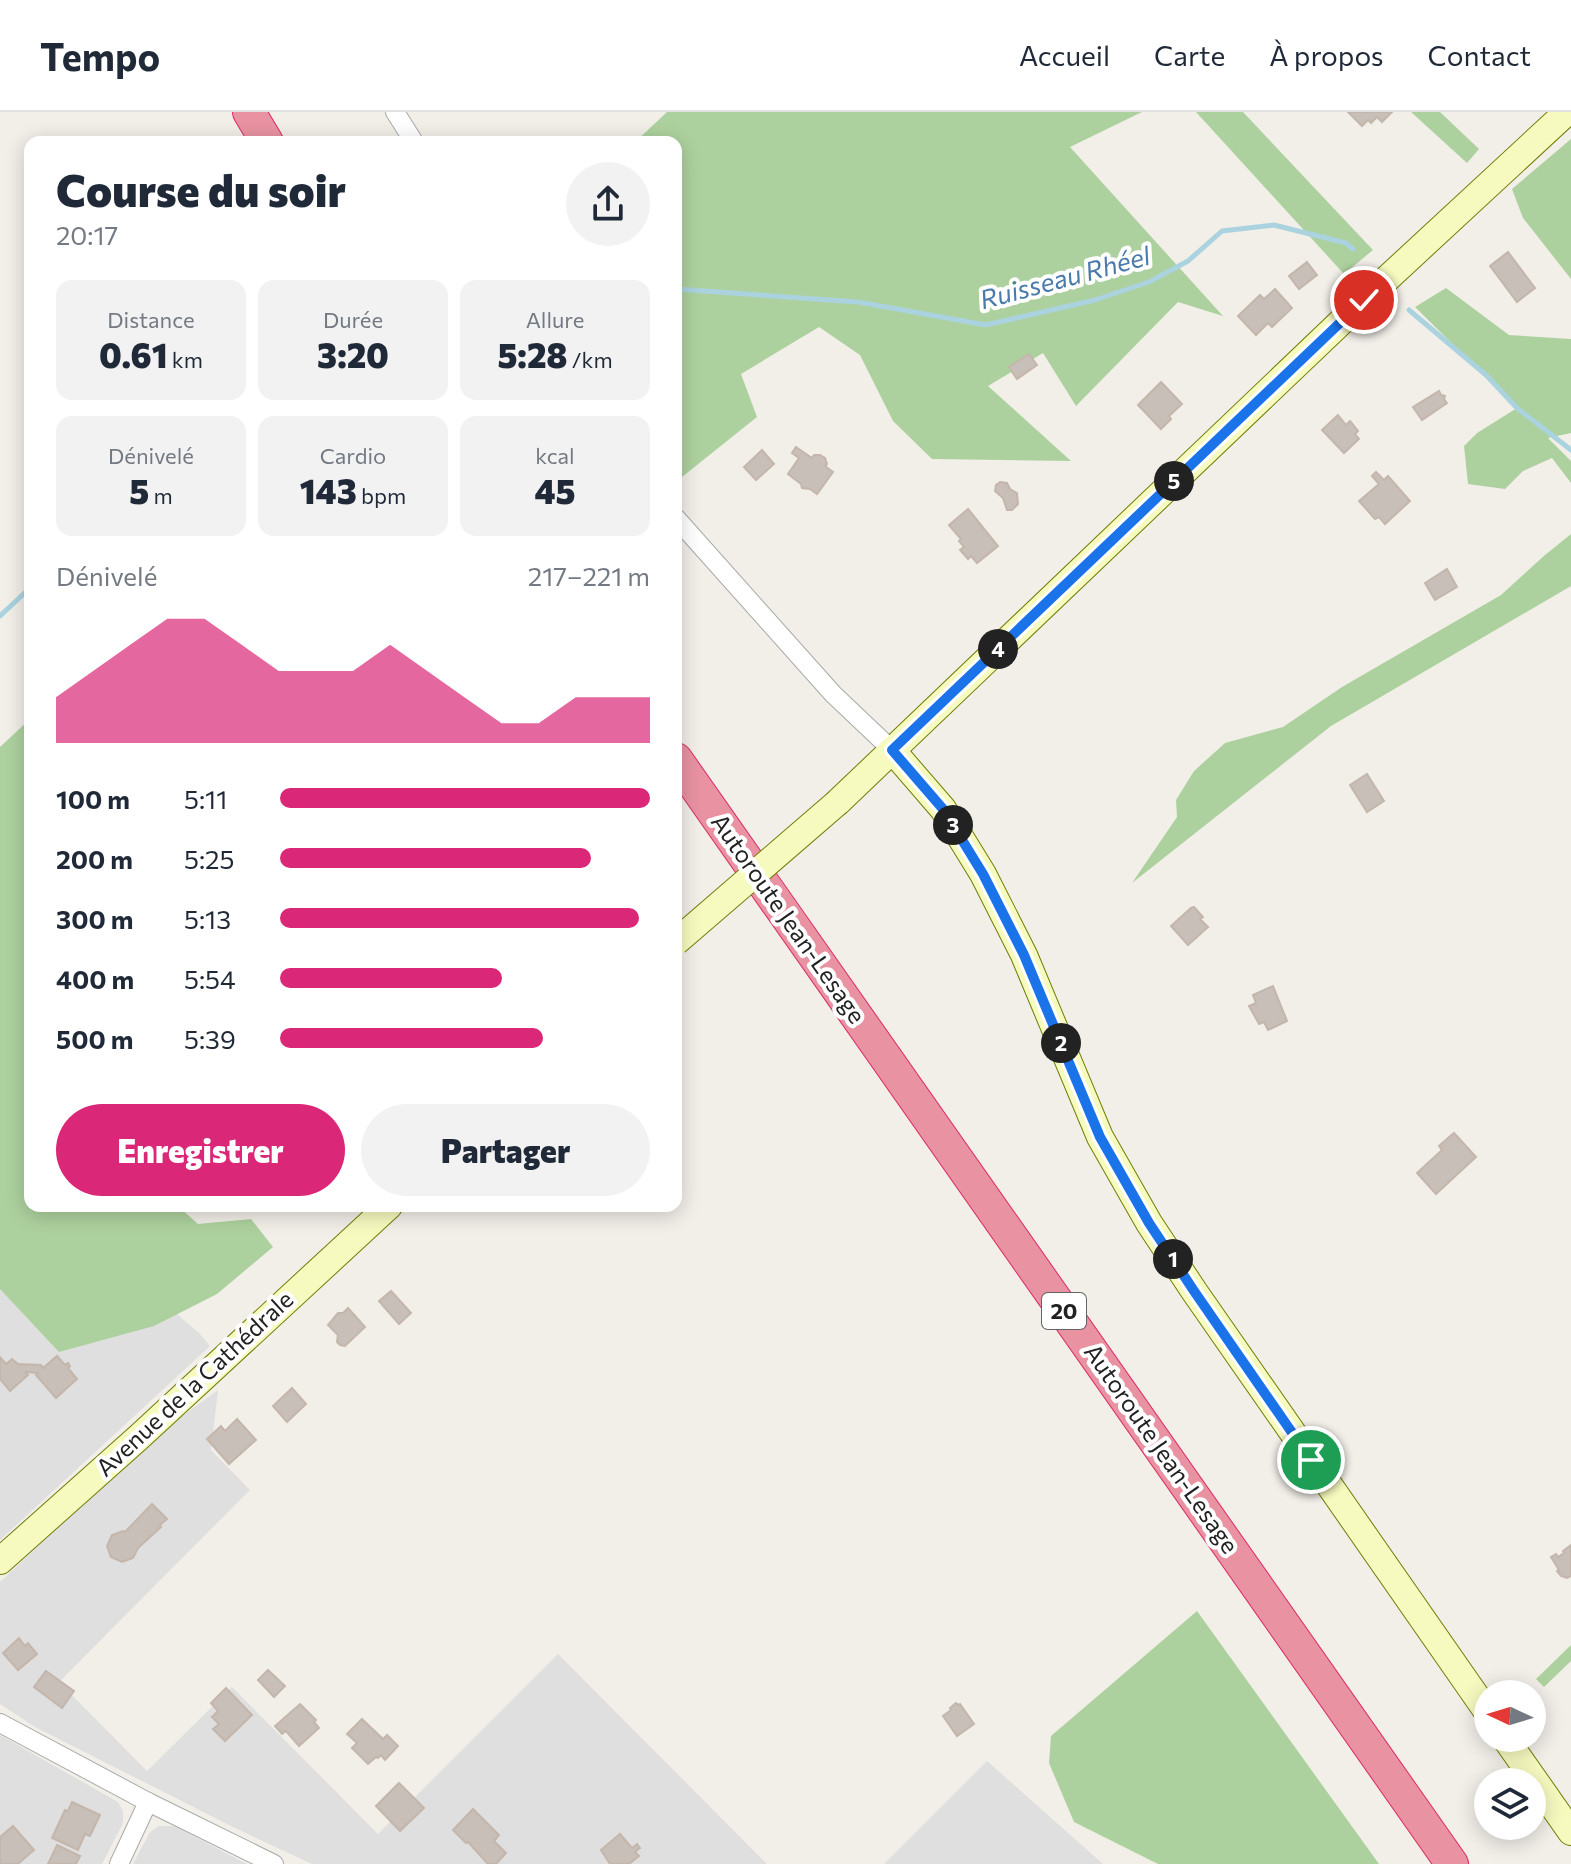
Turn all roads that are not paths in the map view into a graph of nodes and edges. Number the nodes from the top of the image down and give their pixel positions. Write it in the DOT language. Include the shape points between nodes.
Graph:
graph roads {
  1 [pos="249,112"];
  2 [pos="395,112"];
  3 [pos="1567,112"];
  4 [pos="263,136"];
  5 [pos="410,136"];
  6 [pos="682,525"];
  7 [pos="892,750"];
  8 [pos="682,768"];
  9 [pos="682,937"];
  10 [pos="383,1212"];
  11 [pos="0,1561"];
  12 [pos="1474,1693"];
  13 [pos="0,1723"];
  14 [pos="1515,1752"];
  15 [pos="148,1802"];
  16 [pos="1571,1832"];
  17 [pos="119,1864"];
  18 [pos="274,1864"];
  19 [pos="1452,1864"];
  1 -- 4 [label="highway"];
  2 -- 5 [label="street"];
  3 -- 7 [label="street"];
  6 -- 7 [label="street" via="833,694"];
  7 -- 9 [label="street, bridge"];
  7 -- 12 [label="street" via="943,809 983,874 1024,955 1100,1137 1149,1223"];
  8 -- 19 [label="highway, Autoroute Jean-Lesage / 20"];
  10 -- 11 [label="street, Avenue de la Cathédrale"];
  13 -- 15 [label="street"];
  14 -- 16 [label="street"];
  15 -- 17 [label="street"];
  15 -- 18 [label="street"];
}
